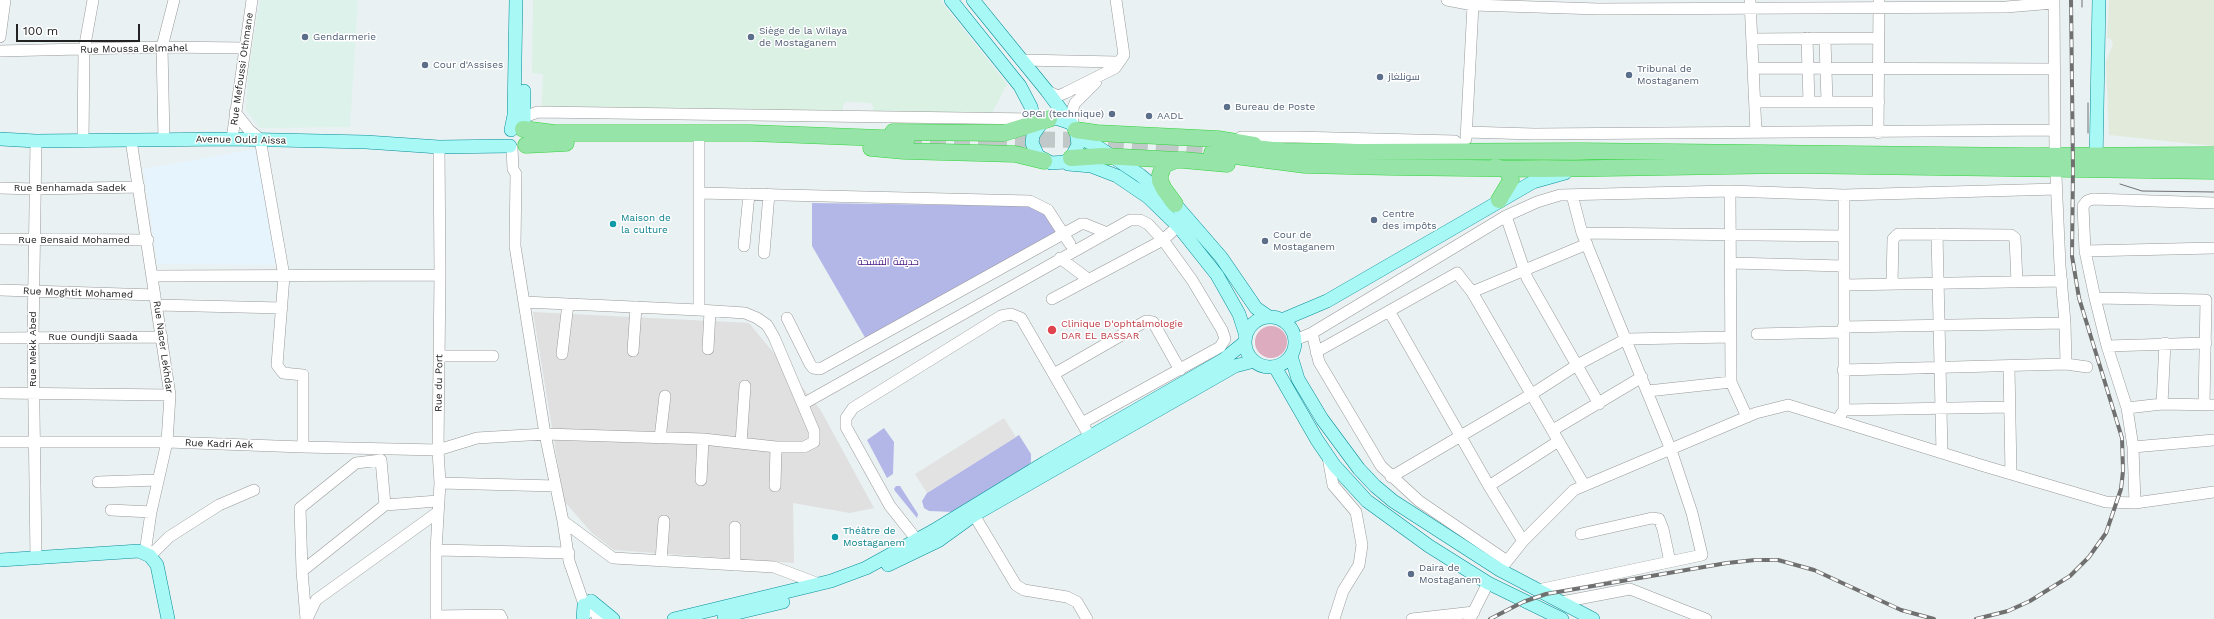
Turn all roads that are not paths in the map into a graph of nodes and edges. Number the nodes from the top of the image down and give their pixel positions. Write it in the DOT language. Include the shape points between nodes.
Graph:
graph roads {
  1 [pos="5,0"];
  2 [pos="94,0"];
  3 [pos="174,0"];
  4 [pos="252,0"];
  5 [pos="516,0"];
  6 [pos="524,0"];
  7 [pos="951,0"];
  8 [pos="973,0"];
  9 [pos="1116,0"];
  10 [pos="1447,0"];
  11 [pos="2099,0"];
  12 [pos="2054,2"];
  13 [pos="2006,3"];
  14 [pos="1750,4"];
  15 [pos="1879,4"];
  16 [pos="1900,4"];
  17 [pos="1474,5"];
  18 [pos="1598,5"];
  19 [pos="0,37"];
  20 [pos="1807,38"];
  21 [pos="1878,38"];
  22 [pos="1753,40"];
  23 [pos="1825,40"];
  24 [pos="162,47"];
  25 [pos="245,48"];
  26 [pos="84,50"];
  27 [pos="0,51"];
  28 [pos="1021,60"];
  29 [pos="1117,62"];
  30 [pos="1753,68"];
  31 [pos="1806,68"];
  32 [pos="1825,68"];
  33 [pos="1880,69"];
  34 [pos="2055,69"];
  35 [pos="1100,76"];
  36 [pos="1047,91"];
  37 [pos="1755,102"];
  38 [pos="1809,102"];
  39 [pos="1827,102"];
  40 [pos="1880,102"];
  41 [pos="235,112"];
  42 [pos="1039,122"];
  43 [pos="1074,129"];
  44 [pos="2055,130"];
  45 [pos="1466,132"];
  46 [pos="1756,132"];
  47 [pos="1878,133"];
  48 [pos="517,136"];
  49 [pos="0,139"];
  50 [pos="164,139"];
  51 [pos="232,139"];
  52 [pos="260,139"];
  53 [pos="83,140"];
  54 [pos="131,140"];
  55 [pos="813,140"];
  56 [pos="36,141"];
  57 [pos="907,141"];
  58 [pos="699,142"];
  59 [pos="439,147"];
  60 [pos="1214,147"];
  61 [pos="1466,151"];
  62 [pos="1548,151"];
  63 [pos="2214,155"];
  64 [pos="1114,157"];
  65 [pos="1176,160"];
  66 [pos="1058,161"];
  67 [pos="2056,161"];
  68 [pos="2096,162"];
  69 [pos="1305,165"];
  70 [pos="1495,167"];
  71 [pos="1531,168"];
  72 [pos="1584,169"];
  73 [pos="2214,171"];
  74 [pos="139,187"];
  75 [pos="0,188"];
  76 [pos="35,189"];
  77 [pos="2057,189"];
  78 [pos="1730,191"];
  79 [pos="700,193"];
  80 [pos="749,194"];
  81 [pos="769,194"];
  82 [pos="1572,195"];
  83 [pos="1844,195"];
  84 [pos="1499,200"];
  85 [pos="2214,203"];
  86 [pos="1175,204"];
  87 [pos="1506,216"];
  88 [pos="1178,226"];
  89 [pos="1105,232"];
  90 [pos="1064,233"];
  91 [pos="1582,233"];
  92 [pos="1731,234"];
  93 [pos="1937,234"];
  94 [pos="1843,236"];
  95 [pos="0,240"];
  96 [pos="148,240"];
  97 [pos="1163,240"];
  98 [pos="35,241"];
  99 [pos="1070,244"];
  100 [pos="1587,244"];
  101 [pos="744,246"];
  102 [pos="2214,248"];
  103 [pos="2085,251"];
  104 [pos="764,253"];
  105 [pos="1060,258"];
  106 [pos="1732,263"];
  107 [pos="1843,266"];
  108 [pos="1525,270"];
  109 [pos="440,275"];
  110 [pos="153,276"];
  111 [pos="284,276"];
  112 [pos="1088,279"];
  113 [pos="2062,281"];
  114 [pos="2017,282"];
  115 [pos="1892,284"];
  116 [pos="1939,284"];
  117 [pos="1845,285"];
  118 [pos="0,290"];
  119 [pos="33,291"];
  120 [pos="1472,292"];
  121 [pos="2095,298"];
  122 [pos="1052,299"];
  123 [pos="156,300"];
  124 [pos="1326,301"];
  125 [pos="524,302"];
  126 [pos="568,304"];
  127 [pos="636,307"];
  128 [pos="282,308"];
  129 [pos="699,310"];
  130 [pos="710,311"];
  131 [pos="1389,311"];
  132 [pos="1269,317"];
  133 [pos="787,318"];
  134 [pos="1282,320"];
  135 [pos="2065,322"];
  136 [pos="1940,326"];
  137 [pos="1843,330"];
  138 [pos="1312,333"];
  139 [pos="1758,334"];
  140 [pos="162,337"];
  141 [pos="1730,337"];
  142 [pos="0,338"];
  143 [pos="33,338"];
  144 [pos="1295,338"];
  145 [pos="1245,339"];
  146 [pos="1626,339"];
  147 [pos="2165,343"];
  148 [pos="2206,343"];
  149 [pos="2107,346"];
  150 [pos="708,349"];
  151 [pos="633,351"];
  152 [pos="1316,352"];
  153 [pos="562,354"];
  154 [pos="439,356"];
  155 [pos="493,356"];
  156 [pos="1291,356"];
  157 [pos="1254,361"];
  158 [pos="2066,364"];
  159 [pos="1577,365"];
  160 [pos="1275,367"];
  161 [pos="1940,367"];
  162 [pos="2009,367"];
  163 [pos="2087,367"];
  164 [pos="1180,370"];
  165 [pos="1843,370"];
  166 [pos="1054,374"];
  167 [pos="1642,377"];
  168 [pos="1731,382"];
  169 [pos="745,386"];
  170 [pos="1648,391"];
  171 [pos="0,393"];
  172 [pos="33,394"];
  173 [pos="1532,394"];
  174 [pos="170,395"];
  175 [pos="665,396"];
  176 [pos="803,404"];
  177 [pos="1599,404"];
  178 [pos="2162,404"];
  179 [pos="2209,405"];
  180 [pos="2009,407"];
  181 [pos="1941,408"];
  182 [pos="2127,408"];
  183 [pos="1844,410"];
  184 [pos="1747,417"];
  185 [pos="1838,419"];
  186 [pos="1082,423"];
  187 [pos="1553,430"];
  188 [pos="545,434"];
  189 [pos="1462,435"];
  190 [pos="1090,437"];
  191 [pos="660,438"];
  192 [pos="703,440"];
  193 [pos="2214,440"];
  194 [pos="0,442"];
  195 [pos="33,442"];
  196 [pos="167,442"];
  197 [pos="1557,442"];
  198 [pos="741,443"];
  199 [pos="303,447"];
  200 [pos="776,447"];
  201 [pos="2133,447"];
  202 [pos="438,450"];
  203 [pos="1671,450"];
  204 [pos="1942,453"];
  205 [pos="1328,457"];
  206 [pos="2011,474"];
  207 [pos="1391,477"];
  208 [pos="158,480"];
  209 [pos="701,480"];
  210 [pos="98,482"];
  211 [pos="440,483"];
  212 [pos="1584,485"];
  213 [pos="556,486"];
  214 [pos="775,486"];
  215 [pos="1489,486"];
  216 [pos="254,490"];
  217 [pos="2214,492"];
  218 [pos="2135,503"];
  219 [pos="385,505"];
  220 [pos="438,506"];
  221 [pos="111,510"];
  222 [pos="151,512"];
  223 [pos="974,515"];
  224 [pos="563,521"];
  225 [pos="664,521"];
  226 [pos="735,527"];
  227 [pos="1581,534"];
  228 [pos="917,540"];
  229 [pos="1523,540"];
  230 [pos="436,550"];
  231 [pos="569,553"];
  232 [pos="148,554"];
  233 [pos="36,558"];
  234 [pos="0,560"];
  235 [pos="661,561"];
  236 [pos="1670,562"];
  237 [pos="735,565"];
  238 [pos="1503,566"];
  239 [pos="160,571"];
  240 [pos="302,571"];
  241 [pos="819,584"];
  242 [pos="1488,584"];
  243 [pos="1538,590"];
  244 [pos="1562,602"];
  245 [pos="588,603"];
  246 [pos="166,604"];
  247 [pos="1472,616"];
  248 [pos="436,618"];
  249 [pos="161,619"];
  250 [pos="168,619"];
  251 [pos="176,619"];
  252 [pos="307,619"];
  253 [pos="502,619"];
  254 [pos="583,619"];
  255 [pos="589,619"];
  256 [pos="598,619"];
  257 [pos="613,619"];
  258 [pos="674,619"];
  259 [pos="708,619"];
  260 [pos="1087,619"];
  261 [pos="1334,619"];
  262 [pos="1413,619"];
  263 [pos="1562,619"];
  264 [pos="1593,619"];
  265 [pos="1706,619"];
  1 -- 19 [label="street"];
  2 -- 26 [label="street"];
  3 -- 24 [label="street"];
  4 -- 25 [label="street, Rue Mefoussi Othmane"];
  5 -- 48 [label="main road" via="514,116"];
  6 -- 48 [label="main road"];
  7 -- 42 [label="main road" via="1013,75"];
  8 -- 28 [label="main road"];
  9 -- 29 [label="street" via="1124,55"];
  10 -- 17 [label="street"];
  11 -- 68 [label="main road"];
  12 -- 13 [label="street"];
  12 -- 34 [label="street"];
  13 -- 16 [label="street"];
  14 -- 15 [label="street"];
  14 -- 18 [label="street"];
  14 -- 22 [label="street"];
  15 -- 16 [label="street"];
  15 -- 21 [label="street"];
  17 -- 18 [label="street"];
  17 -- 45 [label="street"];
  20 -- 22 [label="street"];
  20 -- 23 [label="street"];
  20 -- 31 [label="street"];
  21 -- 23 [label="street"];
  21 -- 33 [label="street"];
  22 -- 30 [label="street"];
  23 -- 32 [label="street"];
  24 -- 25 [label="street, Rue Moussa Belmahel"];
  24 -- 26 [label="street, Rue Moussa Belmahel"];
  24 -- 50 [label="street"];
  25 -- 41 [label="street, Rue Mefoussi Othmane"];
  26 -- 27 [label="street, Rue Moussa Belmahel"];
  26 -- 53 [label="street"];
  28 -- 29 [label="street"];
  28 -- 36 [label="main road"];
  29 -- 35 [label="street" via="1115,68"];
  30 -- 31 [label="street"];
  30 -- 37 [label="street"];
  31 -- 32 [label="street"];
  31 -- 38 [label="street"];
  32 -- 33 [label="street"];
  32 -- 39 [label="street"];
  33 -- 34 [label="street"];
  33 -- 40 [label="street"];
  34 -- 44 [label="street"];
  35 -- 36 [label="street" via="1058,96"];
  35 -- 43 [label="street" via="1075,103"];
  36 -- 43 [label="main road"];
  37 -- 38 [label="street"];
  37 -- 46 [label="street"];
  38 -- 39 [label="street"];
  39 -- 40 [label="street"];
  40 -- 47 [label="street"];
  41 -- 51 [label="street, Rue Mefoussi Othmane"];
  41 -- 52 [label="street"];
  42 -- 43 [label="main road" via="1064,119"];
  42 -- 48 [label="street" via="538,112"];
  42 -- 55 [label="highway" via="1004,133 896,132"];
  42 -- 66 [label="main road" via="1032,143 1034,150"];
  43 -- 60 [label="highway"];
  43 -- 64 [label="main road"];
  43 -- 66 [label="main road" via="1078,145"];
  44 -- 47 [label="street"];
  44 -- 67 [label="street"];
  45 -- 46 [label="street"];
  45 -- 61 [label="street"];
  46 -- 47 [label="street"];
  48 -- 55 [label="highway" via="555,133 750,133"];
  48 -- 58 [label="highway"];
  48 -- 59 [label="main road, Avenue Ould Aissa" via="483,145"];
  48 -- 125 [label="street" via="513,169 516,174 515,246"];
  49 -- 56 [label="main road, Avenue Ould Aissa"];
  50 -- 51 [label="main road, Avenue Ould Aissa"];
  50 -- 54 [label="main road, Avenue Ould Aissa"];
  51 -- 52 [label="main road, Avenue Ould Aissa"];
  52 -- 59 [label="main road, Avenue Ould Aissa"];
  52 -- 111 [label="street"];
  53 -- 54 [label="main road, Avenue Ould Aissa"];
  53 -- 56 [label="main road, Avenue Ould Aissa"];
  54 -- 74 [label="street, Rue Nacer Lekhdar"];
  55 -- 57 [label="highway"];
  55 -- 58 [label="highway"];
  55 -- 66 [label="highway" via="904,151 1015,154"];
  56 -- 76 [label="street, Rue Mekk Abed"];
  58 -- 79 [label="street"];
  59 -- 109 [label="street, Rue du Port"];
  60 -- 61 [label="highway"];
  60 -- 61 [label="street" via="1294,137 1456,141"];
  60 -- 69 [label="highway"];
  61 -- 62 [label="highway"];
  62 -- 67 [label="highway" via="2028,156"];
  62 -- 71 [label="main road"];
  63 -- 68 [label="highway"];
  64 -- 65 [label="highway"];
  64 -- 66 [label="highway"];
  64 -- 86 [label="main road"];
  65 -- 69 [label="highway" via="1253,166"];
  65 -- 86 [label="highway" via="1164,165 1160,175 1162,186"];
  66 -- 88 [label="main road" via="1091,166 1117,176 1148,198"];
  67 -- 68 [label="highway"];
  67 -- 72 [label="highway"];
  67 -- 77 [label="street"];
  68 -- 73 [label="highway"];
  69 -- 70 [label="highway"];
  70 -- 71 [label="highway"];
  70 -- 84 [label="highway" via="1505,169 1510,180"];
  71 -- 72 [label="highway"];
  71 -- 84 [label="main road"];
  72 -- 84 [label="main road" via="1532,182"];
  74 -- 76 [label="street, Rue Benhamada Sadek"];
  74 -- 96 [label="street, Rue Nacer Lekhdar"];
  75 -- 76 [label="street, Rue Benhamada Sadek"];
  76 -- 98 [label="street, Rue Mekk Abed"];
  77 -- 83 [label="street"];
  77 -- 113 [label="street"];
  78 -- 82 [label="street"];
  78 -- 83 [label="street"];
  78 -- 92 [label="street"];
  79 -- 80 [label="street"];
  79 -- 129 [label="street"];
  80 -- 81 [label="street"];
  80 -- 101 [label="street"];
  81 -- 90 [label="street" via="1030,201 1048,210"];
  81 -- 104 [label="street"];
  82 -- 87 [label="street" via="1560,195 1537,202"];
  82 -- 91 [label="street"];
  83 -- 94 [label="street"];
  84 -- 124 [label="main road"];
  85 -- 103 [label="street" via="2087,200 2083,206"];
  86 -- 132 [label="main road" via="1221,257 1256,308"];
  87 -- 108 [label="street"];
  87 -- 138 [label="street"];
  88 -- 97 [label="street"];
  88 -- 145 [label="main road" via="1217,276 1239,314"];
  89 -- 90 [label="street" via="1085,224"];
  89 -- 97 [label="street" via="1130,220 1140,220 1148,224"];
  89 -- 105 [label="street"];
  90 -- 99 [label="street"];
  90 -- 133 [label="street" via="820,369 810,364"];
  91 -- 92 [label="street"];
  91 -- 100 [label="street"];
  92 -- 94 [label="street"];
  92 -- 106 [label="street"];
  93 -- 114 [label="street" via="2014,236"];
  93 -- 115 [label="street" via="1894,236"];
  93 -- 116 [label="street"];
  94 -- 107 [label="street"];
  95 -- 98 [label="street, Rue Bensaid Mohamed"];
  96 -- 98 [label="street, Rue Bensaid Mohamed"];
  96 -- 110 [label="street, Rue Nacer Lekhdar"];
  97 -- 112 [label="street"];
  97 -- 164 [label="street" via="1192,280 1225,339 1220,347"];
  98 -- 119 [label="street, Rue Mekk Abed"];
  100 -- 108 [label="street"];
  100 -- 146 [label="street"];
  102 -- 103 [label="street"];
  103 -- 121 [label="street"];
  105 -- 112 [label="street"];
  105 -- 176 [label="street"];
  106 -- 107 [label="street"];
  106 -- 141 [label="street"];
  107 -- 117 [label="street"];
  108 -- 120 [label="street"];
  108 -- 159 [label="street"];
  109 -- 111 [label="street"];
  109 -- 154 [label="street, Rue du Port"];
  110 -- 111 [label="street"];
  110 -- 123 [label="street, Rue Nacer Lekhdar"];
  111 -- 128 [label="street"];
  112 -- 122 [label="street"];
  113 -- 114 [label="street"];
  113 -- 135 [label="street"];
  114 -- 116 [label="street"];
  115 -- 116 [label="street"];
  115 -- 117 [label="street"];
  116 -- 136 [label="street"];
  117 -- 137 [label="street"];
  118 -- 119 [label="street, Rue Moghtit Mohamed"];
  119 -- 123 [label="street, Rue Moghtit Mohamed"];
  119 -- 143 [label="street, Rue Mekk Abed"];
  120 -- 131 [label="street" via="1460,274 1454,273"];
  120 -- 173 [label="street"];
  121 -- 148 [label="street" via="2204,299 2207,301"];
  121 -- 149 [label="street"];
  123 -- 128 [label="street, Rue Moghtit Mohamed"];
  123 -- 140 [label="street, Rue Nacer Lekhdar"];
  124 -- 134 [label="main road"];
  124 -- 144 [label="main road" via="1304,320"];
  125 -- 126 [label="street"];
  125 -- 188 [label="street"];
  126 -- 127 [label="street"];
  126 -- 153 [label="street"];
  127 -- 129 [label="street"];
  127 -- 151 [label="street"];
  128 -- 199 [label="street" via="277,365 283,373 303,375"];
  129 -- 130 [label="street"];
  130 -- 150 [label="street"];
  130 -- 176 [label="street" via="744,313 767,325"];
  131 -- 152 [label="street"];
  131 -- 189 [label="street"];
  132 -- 134 [label="main road"];
  132 -- 145 [label="main road" via="1252,325"];
  134 -- 144 [label="main road" via="1292,330"];
  135 -- 136 [label="street"];
  135 -- 158 [label="street"];
  136 -- 137 [label="street"];
  136 -- 161 [label="street"];
  137 -- 139 [label="street"];
  137 -- 165 [label="street"];
  138 -- 144 [label="street"];
  138 -- 152 [label="street"];
  140 -- 143 [label="street, Rue Oundjli Saada"];
  140 -- 174 [label="street, Rue Nacer Lekhdar"];
  141 -- 146 [label="street"];
  141 -- 168 [label="street"];
  142 -- 143 [label="street, Rue Oundjli Saada"];
  143 -- 172 [label="street, Rue Mekk Abed"];
  144 -- 156 [label="main road"];
  145 -- 157 [label="main road" via="1249,356"];
  145 -- 190 [label="main road" via="1223,360"];
  146 -- 159 [label="street"];
  146 -- 167 [label="street"];
  147 -- 148 [label="street"];
  147 -- 149 [label="street"];
  147 -- 178 [label="street"];
  148 -- 179 [label="street"];
  149 -- 182 [label="street"];
  152 -- 207 [label="street" via="1319,362 1374,456"];
  154 -- 155 [label="street"];
  154 -- 202 [label="street, Rue du Port"];
  156 -- 160 [label="main road"];
  156 -- 238 [label="main road" via="1298,379 1322,419 1359,469 1393,501"];
  157 -- 160 [label="main road" via="1264,366"];
  157 -- 223 [label="main road" via="1235,366"];
  158 -- 162 [label="street"];
  158 -- 163 [label="street"];
  159 -- 173 [label="street"];
  159 -- 177 [label="street"];
  160 -- 205 [label="main road"];
  161 -- 162 [label="street"];
  161 -- 165 [label="street"];
  161 -- 181 [label="street"];
  162 -- 180 [label="street"];
  164 -- 166 [label="street" via="1153,322 1146,321"];
  164 -- 186 [label="street"];
  165 -- 183 [label="street"];
  166 -- 186 [label="street"];
  166 -- 228 [label="street" via="1021,318 1014,314 1006,314 850,410 846,418 846,427 890,506"];
  167 -- 170 [label="street"];
  167 -- 177 [label="street"];
  168 -- 170 [label="street"];
  168 -- 184 [label="street"];
  169 -- 198 [label="street"];
  170 -- 203 [label="street"];
  171 -- 172 [label="street"];
  172 -- 174 [label="street"];
  172 -- 195 [label="street, Rue Mekk Abed"];
  173 -- 187 [label="street"];
  173 -- 189 [label="street"];
  174 -- 196 [label="street, Rue Nacer Lekhdar"];
  175 -- 191 [label="street"];
  176 -- 200 [label="street, Rue Kadri Aek" via="814,431 814,442 804,447"];
  177 -- 187 [label="street"];
  178 -- 179 [label="street"];
  178 -- 182 [label="street"];
  180 -- 181 [label="street"];
  180 -- 206 [label="street"];
  181 -- 183 [label="street"];
  181 -- 204 [label="street"];
  182 -- 201 [label="street"];
  183 -- 185 [label="street"];
  184 -- 185 [label="street" via="1788,405"];
  184 -- 203 [label="street"];
  185 -- 204 [label="street"];
  186 -- 190 [label="street"];
  187 -- 197 [label="street"];
  188 -- 191 [label="street, Rue Kadri Aek"];
  188 -- 202 [label="street, Rue Kadri Aek" via="477,438"];
  188 -- 213 [label="street"];
  189 -- 207 [label="street"];
  189 -- 215 [label="street"];
  190 -- 228 [label="main road"];
  191 -- 192 [label="street, Rue Kadri Aek"];
  192 -- 198 [label="street, Rue Kadri Aek"];
  192 -- 209 [label="street"];
  193 -- 201 [label="street"];
  194 -- 195 [label="street, Rue Kadri Aek"];
  195 -- 196 [label="street, Rue Kadri Aek"];
  195 -- 233 [label="street, Rue Mekk Abed"];
  196 -- 199 [label="street, Rue Kadri Aek"];
  196 -- 208 [label="street, Rue Nacer Lekhdar"];
  197 -- 212 [label="street"];
  197 -- 215 [label="street"];
  198 -- 200 [label="street, Rue Kadri Aek"];
  199 -- 202 [label="street, Rue Kadri Aek"];
  200 -- 214 [label="street"];
  201 -- 218 [label="street"];
  202 -- 211 [label="street, Rue du Port"];
  203 -- 212 [label="street"];
  203 -- 236 [label="street" via="1692,513 1702,555"];
  204 -- 206 [label="street"];
  205 -- 242 [label="main road" via="1367,501 1423,542"];
  205 -- 261 [label="street" via="1333,485 1356,512 1362,545 1359,565 1343,591"];
  206 -- 218 [label="street" via="2106,502"];
  207 -- 238 [label="street"];
  208 -- 210 [label="street"];
  208 -- 222 [label="street, Rue Nacer Lekhdar"];
  211 -- 213 [label="street"];
  211 -- 220 [label="street, Rue du Port"];
  212 -- 229 [label="street" via="1574,490"];
  213 -- 224 [label="street"];
  215 -- 229 [label="street"];
  216 -- 232 [label="street" via="219,505 169,537"];
  217 -- 218 [label="street"];
  219 -- 220 [label="street"];
  219 -- 240 [label="street"];
  219 -- 240 [label="street" via="382,460 356,463 300,508"];
  220 -- 230 [label="street, Rue du Port"];
  220 -- 252 [label="street" via="316,600"];
  221 -- 222 [label="street"];
  222 -- 232 [label="street, Rue Nacer Lekhdar"];
  223 -- 259 [label="main road" via="920,551 833,588 753,610"];
  223 -- 260 [label="street" via="1016,585 1024,590 1067,597 1077,602"];
  224 -- 231 [label="street"];
  224 -- 235 [label="street" via="613,558"];
  225 -- 235 [label="street"];
  226 -- 237 [label="street"];
  227 -- 236 [label="street" via="1658,518"];
  228 -- 241 [label="main road" via="854,573"];
  229 -- 238 [label="street"];
  230 -- 231 [label="street"];
  230 -- 248 [label="street, Rue du Port"];
  231 -- 245 [label="street" via="570,565"];
  232 -- 233 [label="main road" via="133,550"];
  232 -- 239 [label="main road"];
  233 -- 234 [label="main road"];
  235 -- 237 [label="street"];
  236 -- 243 [label="street"];
  237 -- 241 [label="street" via="774,567"];
  238 -- 243 [label="main road"];
  239 -- 246 [label="main road"];
  239 -- 251 [label="main road" via="168,583"];
  240 -- 252 [label="street"];
  241 -- 258 [label="main road"];
  242 -- 247 [label="street"];
  242 -- 263 [label="main road"];
  243 -- 244 [label="main road"];
  244 -- 264 [label="main road"];
  244 -- 265 [label="street" via="1630,589"];
  245 -- 254 [label="main road"];
  245 -- 255 [label="street"];
  245 -- 256 [label="street"];
  245 -- 257 [label="main road"];
  246 -- 249 [label="main road"];
  246 -- 250 [label="main road"];
  247 -- 262 [label="street"];
  248 -- 253 [label="street" via="500,615"];
}
